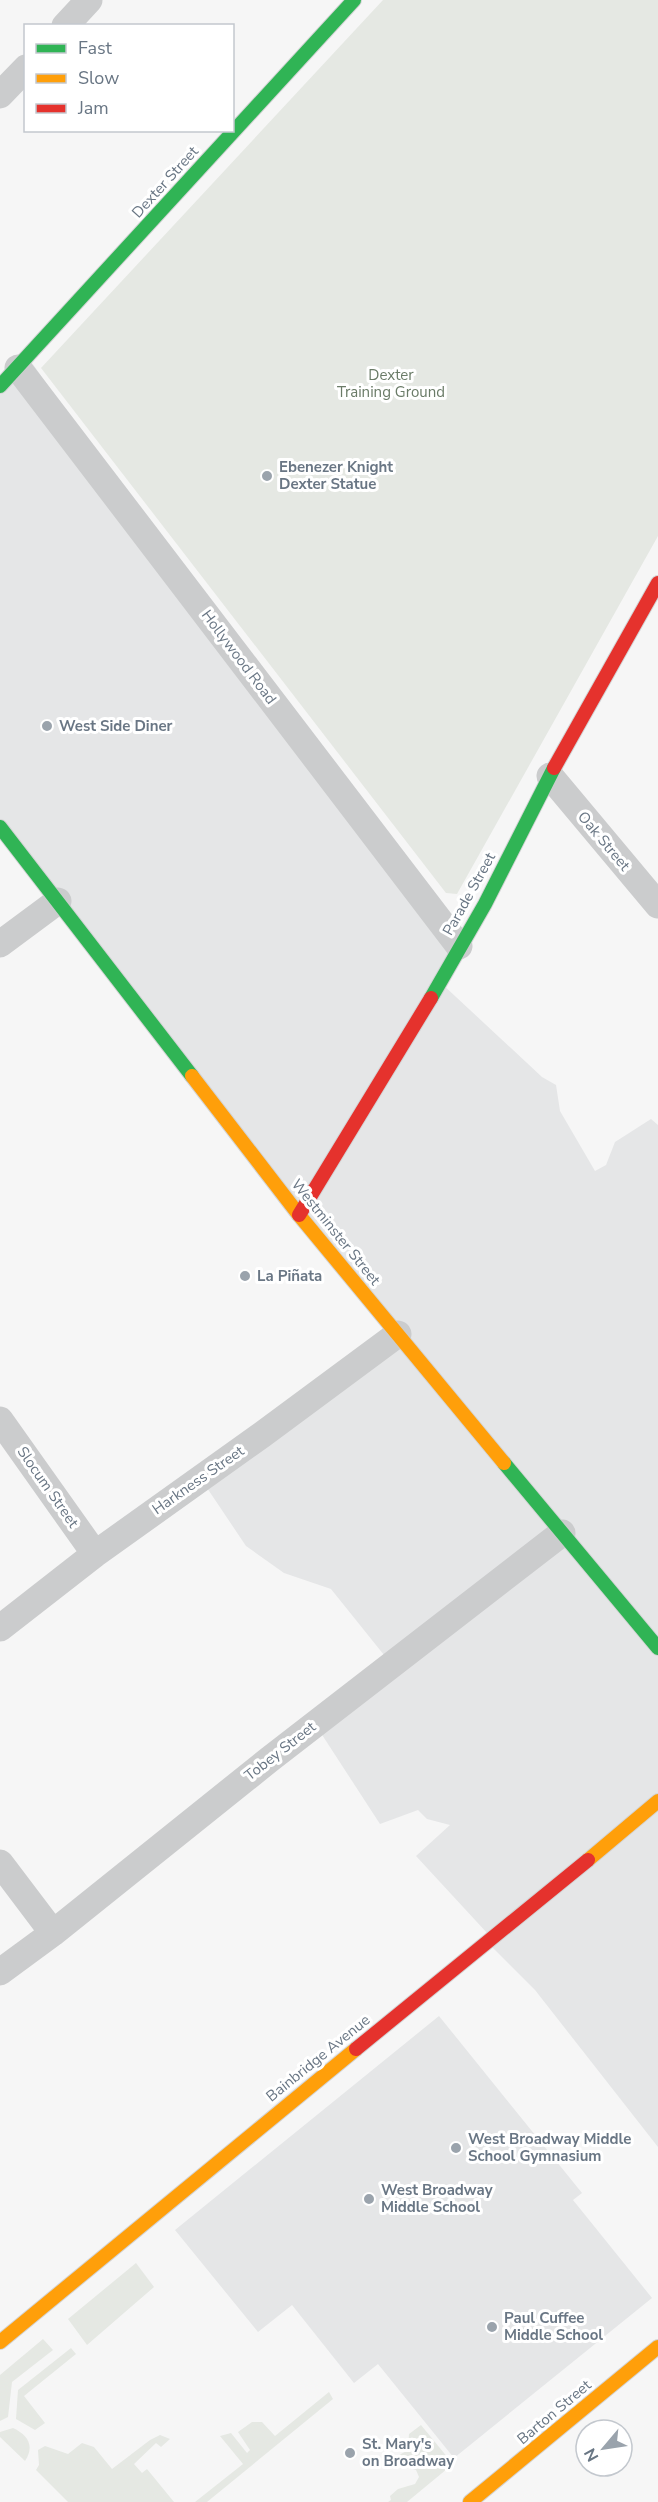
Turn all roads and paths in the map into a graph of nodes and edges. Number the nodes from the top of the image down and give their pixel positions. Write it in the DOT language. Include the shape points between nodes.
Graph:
graph roads {
  1 [pos="88,0"];
  2 [pos="354,0"];
  3 [pos="67,24"];
  4 [pos="24,70"];
  5 [pos="0,95"];
  6 [pos="234,131"];
  7 [pos="233,132"];
  8 [pos="9,377"];
  9 [pos="658,583"];
  10 [pos="550,776"];
  11 [pos="0,827"];
  12 [pos="58,901"];
  13 [pos="658,905"];
  14 [pos="0,944"];
  15 [pos="459,946"];
  16 [pos="299,1215"];
  17 [pos="398,1334"];
  18 [pos="0,1420"];
  19 [pos="562,1533"];
  20 [pos="95,1554"];
  21 [pos="0,1628"];
  22 [pos="658,1648"];
  23 [pos="658,1801"];
  24 [pos="0,1863"];
  25 [pos="53,1933"];
  26 [pos="0,1972"];
  27 [pos="0,2342"];
  28 [pos="658,2347"];
  29 [pos="470,2502"];
  1 -- 3 [label="street"];
  2 -- 6 [label="street, Dexter Street"];
  4 -- 5 [label="street"];
  7 -- 8 [label="street, Dexter Street"];
  8 -- 15 [label="street, Hollywood Road"];
  9 -- 10 [label="street, Parade Street"];
  10 -- 13 [label="street, Oak Street"];
  10 -- 15 [label="street, Parade Street"];
  11 -- 12 [label="street, Westminster Street"];
  12 -- 14 [label="street"];
  12 -- 16 [label="street, Westminster Street"];
  15 -- 16 [label="street, Parade Street" via="401,1051"];
  16 -- 17 [label="street, Westminster Street"];
  17 -- 19 [label="street, Westminster Street"];
  17 -- 20 [label="street, Harkness Street"];
  18 -- 20 [label="street, Slocum Street"];
  19 -- 22 [label="street, Westminster Street"];
  19 -- 25 [label="street, Tobey Street"];
  20 -- 21 [label="street, Harkness Street"];
  23 -- 27 [label="street, Bainbridge Avenue"];
  24 -- 25 [label="street"];
  25 -- 26 [label="street, Tobey Street"];
  28 -- 29 [label="street, Barton Street"];
}
